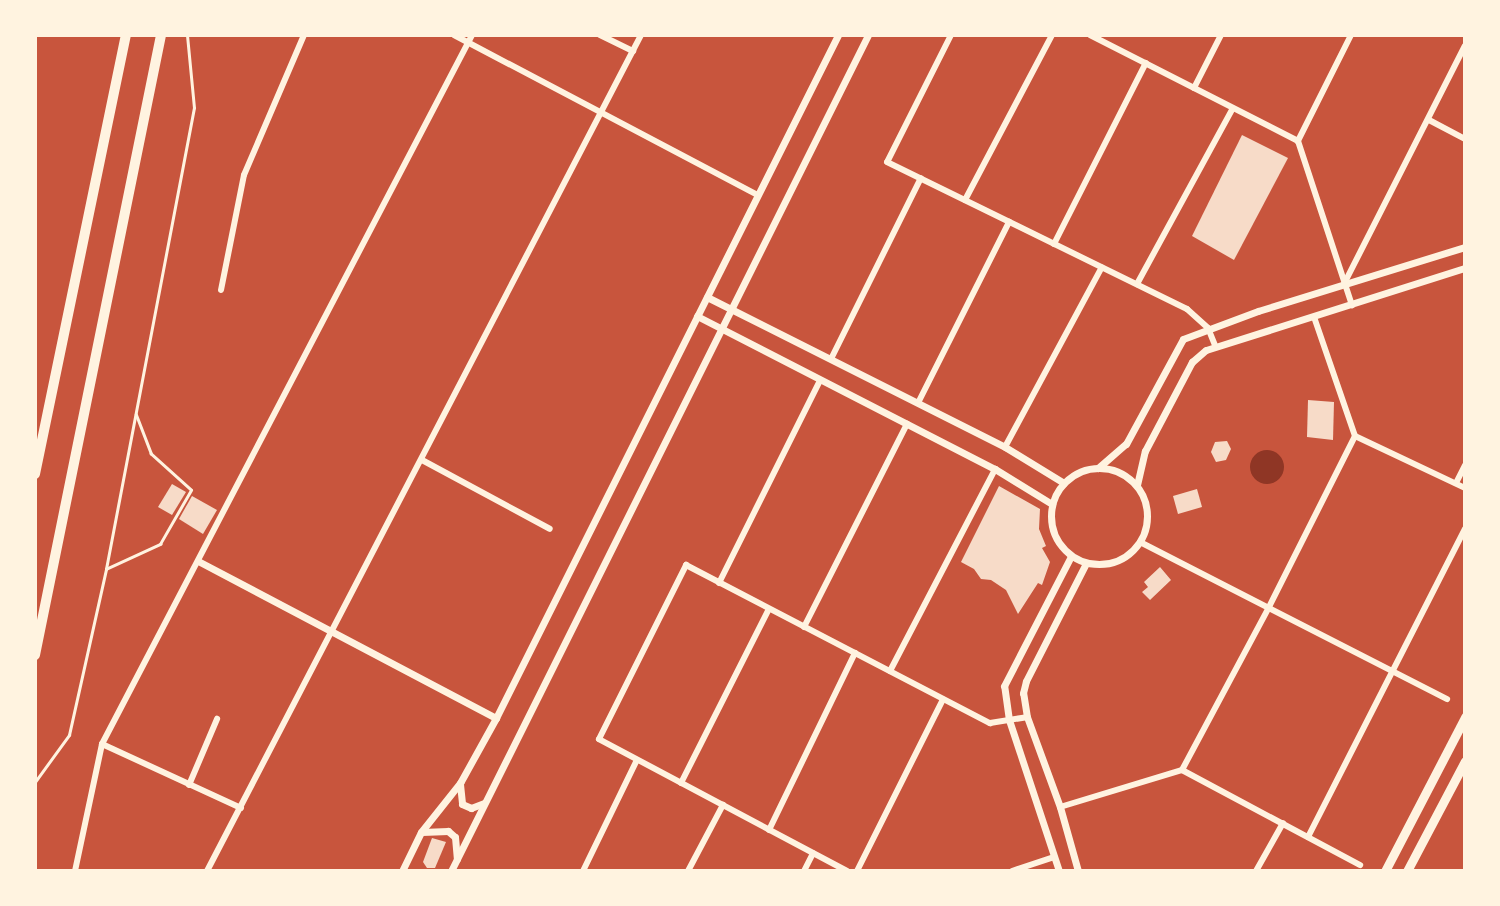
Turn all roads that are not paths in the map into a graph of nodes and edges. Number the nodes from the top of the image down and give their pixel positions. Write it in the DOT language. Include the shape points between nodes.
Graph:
graph roads {
  1 [pos="125,35"];
  2 [pos="160,35"];
  3 [pos="187,35"];
  4 [pos="304,35"];
  5 [pos="454,35"];
  6 [pos="472,35"];
  7 [pos="600,35"];
  8 [pos="641,35"];
  9 [pos="838,35"];
  10 [pos="868,35"];
  11 [pos="951,35"];
  12 [pos="1052,35"];
  13 [pos="1090,35"];
  14 [pos="1221,35"];
  15 [pos="1350,35"];
  16 [pos="1104,38"];
  17 [pos="468,43"];
  18 [pos="1465,46"];
  19 [pos="633,51"];
  20 [pos="1146,63"];
  21 [pos="1194,88"];
  22 [pos="1233,108"];
  23 [pos="601,112"];
  24 [pos="1429,120"];
  25 [pos="1465,139"];
  26 [pos="1298,141"];
  27 [pos="921,178"];
  28 [pos="758,195"];
  29 [pos="965,200"];
  30 [pos="1009,222"];
  31 [pos="1054,244"];
  32 [pos="1465,247"];
  33 [pos="1102,267"];
  34 [pos="1465,268"];
  35 [pos="1137,284"];
  36 [pos="1344,284"];
  37 [pos="221,290"];
  38 [pos="707,297"];
  39 [pos="1352,304"];
  40 [pos="730,309"];
  41 [pos="697,316"];
  42 [pos="1314,317"];
  43 [pos="722,328"];
  44 [pos="1208,328"];
  45 [pos="1215,345"];
  46 [pos="831,359"];
  47 [pos="820,380"];
  48 [pos="918,403"];
  49 [pos="135,413"];
  50 [pos="907,424"];
  51 [pos="1355,436"];
  52 [pos="1005,447"];
  53 [pos="422,460"];
  54 [pos="1465,466"];
  55 [pos="1098,468"];
  56 [pos="995,469"];
  57 [pos="35,474"];
  58 [pos="1064,483"];
  59 [pos="1456,483"];
  60 [pos="1137,485"];
  61 [pos="1465,488"];
  62 [pos="1052,504"];
  63 [pos="550,529"];
  64 [pos="1465,529"];
  65 [pos="1140,542"];
  66 [pos="1071,556"];
  67 [pos="198,561"];
  68 [pos="1086,563"];
  69 [pos="106,569"];
  70 [pos="719,583"];
  71 [pos="1269,607"];
  72 [pos="769,609"];
  73 [pos="804,627"];
  74 [pos="332,631"];
  75 [pos="855,653"];
  76 [pos="35,655"];
  77 [pos="1391,670"];
  78 [pos="890,671"];
  79 [pos="943,699"];
  80 [pos="1447,699"];
  81 [pos="1027,717"];
  82 [pos="1465,717"];
  83 [pos="496,718"];
  84 [pos="217,719"];
  85 [pos="1009,720"];
  86 [pos="102,744"];
  87 [pos="637,760"];
  88 [pos="1465,761"];
  89 [pos="1182,770"];
  90 [pos="35,782"];
  91 [pos="460,783"];
  92 [pos="681,783"];
  93 [pos="189,785"];
  94 [pos="485,803"];
  95 [pos="723,805"];
  96 [pos="1060,807"];
  97 [pos="241,808"];
  98 [pos="1283,823"];
  99 [pos="769,830"];
  100 [pos="421,832"];
  101 [pos="1308,837"];
  102 [pos="813,853"];
  103 [pos="1055,857"];
  104 [pos="457,860"];
  105 [pos="1043,861"];
  106 [pos="1360,864"];
  107 [pos="75,871"];
  108 [pos="206,871"];
  109 [pos="402,871"];
  110 [pos="451,871"];
  111 [pos="583,871"];
  112 [pos="688,871"];
  113 [pos="804,871"];
  114 [pos="847,871"];
  115 [pos="858,871"];
  116 [pos="1012,871"];
  117 [pos="1038,871"];
  118 [pos="1059,871"];
  119 [pos="1078,871"];
  120 [pos="1256,871"];
  121 [pos="1385,871"];
  122 [pos="1407,871"];
  1 -- 57 [label="highway"];
  2 -- 76 [label="highway"];
  3 -- 49 [label="lane" via="194,108"];
  4 -- 37 [label="street" via="244,175"];
  5 -- 17 [label="street"];
  6 -- 17 [label="street"];
  7 -- 19 [label="street"];
  8 -- 19 [label="street"];
  9 -- 28 [label="street"];
  10 -- 40 [label="street"];
  11 -- 27 [label="street" via="887,162"];
  12 -- 29 [label="street"];
  13 -- 16 [label="street"];
  14 -- 21 [label="street"];
  15 -- 26 [label="street"];
  16 -- 20 [label="street"];
  17 -- 23 [label="street"];
  17 -- 67 [label="street"];
  18 -- 24 [label="street"];
  19 -- 23 [label="street"];
  20 -- 21 [label="street"];
  20 -- 31 [label="street"];
  21 -- 22 [label="street"];
  22 -- 26 [label="street"];
  22 -- 35 [label="street"];
  23 -- 28 [label="street"];
  23 -- 53 [label="street"];
  24 -- 25 [label="street"];
  24 -- 36 [label="street"];
  26 -- 36 [label="street"];
  27 -- 29 [label="street"];
  27 -- 46 [label="street"];
  28 -- 38 [label="street"];
  29 -- 30 [label="street"];
  30 -- 31 [label="street"];
  30 -- 48 [label="street"];
  31 -- 33 [label="street"];
  32 -- 36 [label="street"];
  33 -- 35 [label="street"];
  33 -- 52 [label="street"];
  34 -- 39 [label="street"];
  35 -- 44 [label="street" via="1187,309"];
  36 -- 39 [label="street"];
  36 -- 44 [label="street"];
  38 -- 40 [label="street"];
  38 -- 41 [label="street"];
  39 -- 42 [label="street"];
  40 -- 43 [label="street"];
  40 -- 46 [label="street"];
  41 -- 43 [label="street"];
  41 -- 83 [label="street"];
  42 -- 45 [label="street"];
  42 -- 51 [label="street"];
  43 -- 47 [label="street"];
  43 -- 94 [label="street"];
  44 -- 45 [label="street"];
  44 -- 55 [label="street" via="1183,339 1126,444"];
  45 -- 60 [label="street" via="1192,362 1145,451"];
  46 -- 48 [label="street"];
  47 -- 50 [label="street"];
  47 -- 70 [label="street"];
  48 -- 52 [label="street"];
  49 -- 69 [label="lane"];
  49 -- 69 [label="lane" via="152,454 191,490 160,544"];
  50 -- 56 [label="street"];
  50 -- 73 [label="street"];
  51 -- 59 [label="street"];
  51 -- 71 [label="street"];
  52 -- 58 [label="street"];
  53 -- 63 [label="street"];
  53 -- 74 [label="street"];
  54 -- 59 [label="street"];
  55 -- 58 [label="street"];
  55 -- 60 [label="street" via="1119,472"];
  56 -- 62 [label="street"];
  56 -- 78 [label="street"];
  58 -- 62 [label="street"];
  59 -- 61 [label="street"];
  60 -- 65 [label="street" via="1148,513"];
  62 -- 66 [label="street" via="1054,533"];
  64 -- 77 [label="street"];
  65 -- 68 [label="street" via="1111,564"];
  65 -- 71 [label="street"];
  66 -- 68 [label="street"];
  66 -- 85 [label="street" via="1007,676 1004,701"];
  67 -- 74 [label="street"];
  67 -- 86 [label="street"];
  68 -- 81 [label="street" via="1026,681 1023,702"];
  69 -- 90 [label="lane" via="69,735"];
  70 -- 72 [label="street"];
  70 -- 87 [label="street" via="686,565 599,739"];
  71 -- 77 [label="street"];
  71 -- 89 [label="street"];
  72 -- 73 [label="street"];
  72 -- 92 [label="street"];
  73 -- 75 [label="street"];
  74 -- 83 [label="street"];
  74 -- 97 [label="street"];
  75 -- 78 [label="street"];
  75 -- 99 [label="street"];
  77 -- 80 [label="street"];
  77 -- 101 [label="street"];
  78 -- 79 [label="street"];
  79 -- 85 [label="street" via="990,723"];
  79 -- 115 [label="street"];
  81 -- 85 [label="street"];
  81 -- 96 [label="street"];
  82 -- 121 [label="main road"];
  83 -- 91 [label="street"];
  84 -- 93 [label="street"];
  85 -- 103 [label="street"];
  86 -- 93 [label="street"];
  86 -- 107 [label="street"];
  87 -- 92 [label="street"];
  87 -- 111 [label="street"];
  88 -- 122 [label="main road"];
  89 -- 96 [label="street"];
  89 -- 98 [label="street"];
  91 -- 94 [label="street" via="462,804 471,808"];
  91 -- 100 [label="street"];
  92 -- 95 [label="street"];
  93 -- 97 [label="street"];
  94 -- 104 [label="street"];
  95 -- 99 [label="street"];
  95 -- 112 [label="street"];
  96 -- 119 [label="street"];
  97 -- 108 [label="street"];
  98 -- 101 [label="street"];
  98 -- 120 [label="street"];
  99 -- 102 [label="street"];
  100 -- 104 [label="street" via="448,831 455,837"];
  100 -- 109 [label="street"];
  101 -- 106 [label="street"];
  102 -- 113 [label="street"];
  102 -- 114 [label="street"];
  103 -- 105 [label="street"];
  103 -- 118 [label="street"];
  104 -- 110 [label="street"];
  105 -- 116 [label="street"];
  105 -- 117 [label="street"];
}
